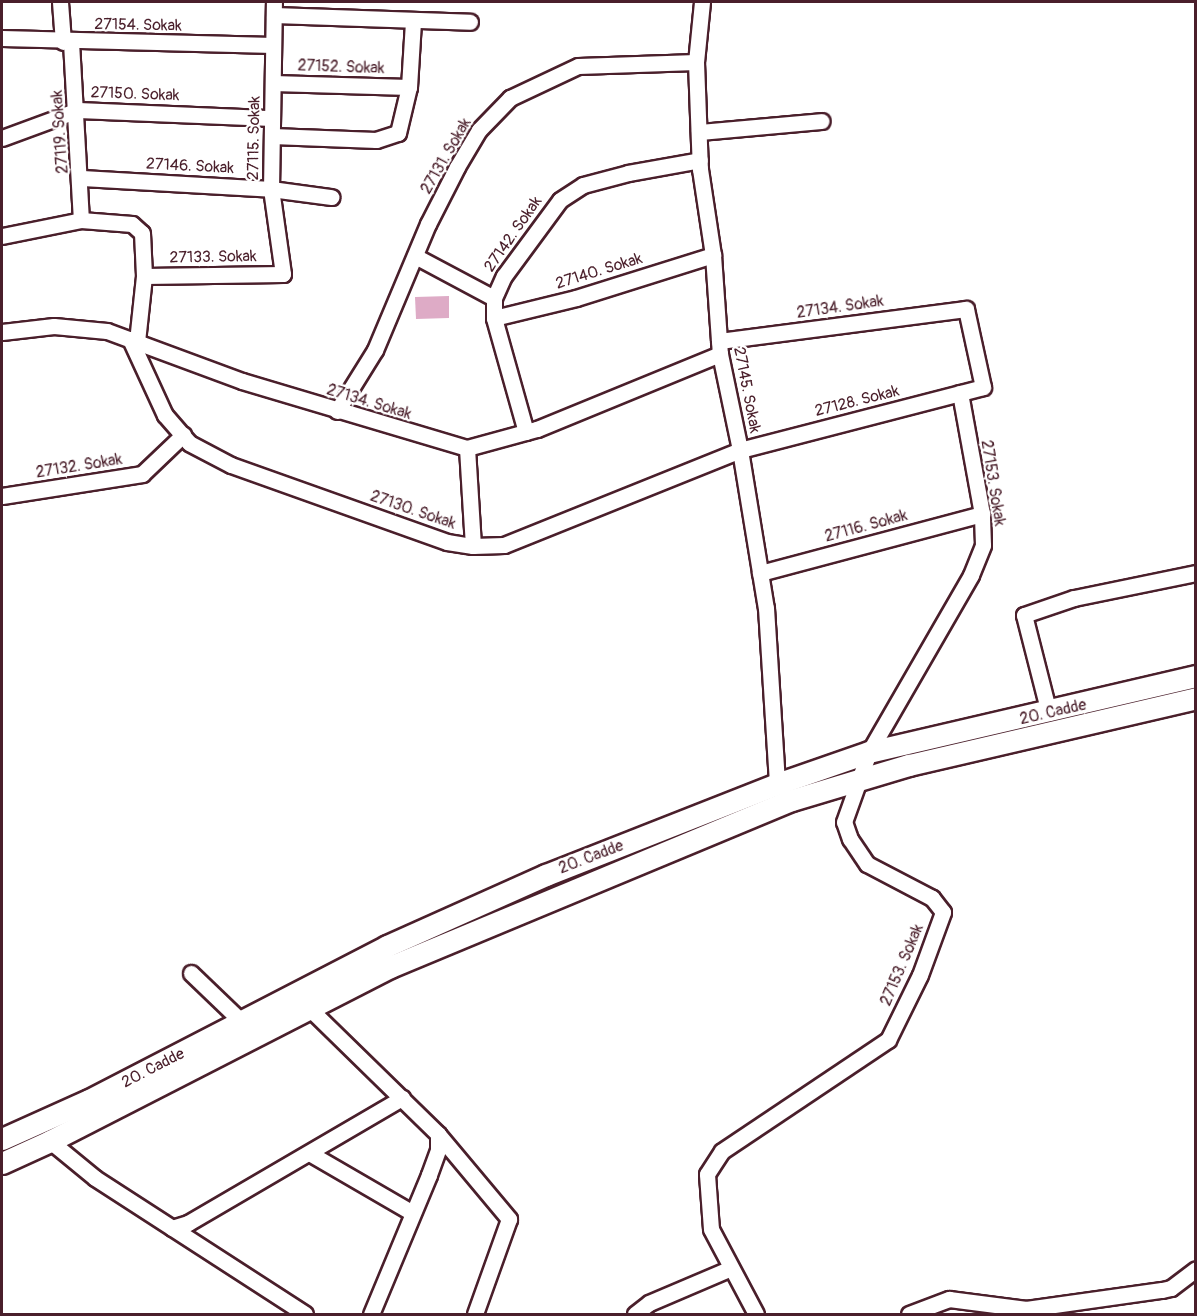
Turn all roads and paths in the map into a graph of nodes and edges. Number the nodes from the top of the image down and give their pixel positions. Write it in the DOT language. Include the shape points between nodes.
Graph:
graph roads {
  1 [pos="60,2"];
  2 [pos="702,2"];
  3 [pos="274,8"];
  4 [pos="413,22"];
  5 [pos="470,22"];
  6 [pos="2,38"];
  7 [pos="67,42"];
  8 [pos="273,45"];
  9 [pos="696,62"];
  10 [pos="273,83"];
  11 [pos="409,87"];
  12 [pos="78,110"];
  13 [pos="272,118"];
  14 [pos="822,122"];
  15 [pos="699,132"];
  16 [pos="272,136"];
  17 [pos="2,138"];
  18 [pos="700,160"];
  19 [pos="81,178"];
  20 [pos="271,189"];
  21 [pos="331,197"];
  22 [pos="81,220"];
  23 [pos="2,236"];
  24 [pos="713,255"];
  25 [pos="416,256"];
  26 [pos="283,274"];
  27 [pos="144,276"];
  28 [pos="494,298"];
  29 [pos="494,318"];
  30 [pos="2,332"];
  31 [pos="133,340"];
  32 [pos="720,347"];
  33 [pos="983,387"];
  34 [pos="960,393"];
  35 [pos="338,411"];
  36 [pos="526,432"];
  37 [pos="183,435"];
  38 [pos="467,448"];
  39 [pos="740,450"];
  40 [pos="2,496"];
  41 [pos="982,514"];
  42 [pos="473,546"];
  43 [pos="760,573"];
  44 [pos="1196,573"];
  45 [pos="1196,676"];
  46 [pos="1196,698"];
  47 [pos="1049,713"];
  48 [pos="869,752"];
  49 [pos="856,780"];
  50 [pos="777,784"];
  51 [pos="191,973"];
  52 [pos="310,1009"];
  53 [pos="242,1022"];
  54 [pos="402,1098"];
  55 [pos="438,1134"];
  56 [pos="11,1135"];
  57 [pos="50,1142"];
  58 [pos="2,1144"];
  59 [pos="311,1154"];
  60 [pos="2,1163"];
  61 [pos="411,1212"];
  62 [pos="172,1228"];
  63 [pos="731,1268"];
  64 [pos="1196,1269"];
  65 [pos="305,1314"];
  66 [pos="371,1314"];
  67 [pos="475,1314"];
  68 [pos="635,1314"];
  69 [pos="756,1314"];
  70 [pos="909,1314"];
  1 -- 7 [label="street, 27119. Sokak"];
  2 -- 9 [label="street, 27145. Sokak"];
  3 -- 4 [label="street"];
  3 -- 8 [label="street, 27115. Sokak"];
  4 -- 5 [label="street"];
  4 -- 11 [label="street"];
  6 -- 7 [label="street, 27154. Sokak"];
  7 -- 8 [label="street, 27154. Sokak"];
  7 -- 12 [label="street, 27119. Sokak"];
  8 -- 10 [label="street, 27115. Sokak"];
  9 -- 15 [label="street, 27145. Sokak"];
  9 -- 25 [label="street, 27131. Sokak" via="578,66 510,98 479,130 428,225"];
  10 -- 11 [label="street, 27152. Sokak"];
  10 -- 13 [label="street, 27115. Sokak"];
  11 -- 16 [label="street" via="398,133 376,140"];
  12 -- 13 [label="street, 27150. Sokak"];
  12 -- 17 [label="street, 27150. Sokak"];
  12 -- 19 [label="street, 27119. Sokak"];
  13 -- 16 [label="street, 27115. Sokak"];
  14 -- 15 [label="street"];
  15 -- 18 [label="street, 27145. Sokak"];
  16 -- 20 [label="street, 27115. Sokak"];
  18 -- 24 [label="street, 27145. Sokak"];
  18 -- 28 [label="street, 27142. Sokak" via="584,185 560,200 504,276"];
  19 -- 20 [label="street, 27146. Sokak"];
  19 -- 22 [label="street, 27119. Sokak"];
  20 -- 21 [label="street, 27146. Sokak"];
  20 -- 26 [label="street, 27115. Sokak"];
  22 -- 23 [label="street"];
  22 -- 27 [label="street" via="132,224 142,233"];
  24 -- 29 [label="street, 27140. Sokak" via="576,298"];
  24 -- 32 [label="street, 27145. Sokak"];
  25 -- 28 [label="street"];
  25 -- 35 [label="street, 27131. Sokak" via="375,350"];
  26 -- 27 [label="street, 27133. Sokak"];
  27 -- 31 [label="street"];
  28 -- 29 [label="street, 27142. Sokak"];
  29 -- 36 [label="street, 27142. Sokak"];
  30 -- 31 [label="street, 27134. Sokak" via="54,326 107,331"];
  31 -- 35 [label="street, 27134. Sokak"];
  31 -- 37 [label="street, 27130. Sokak" via="165,415"];
  32 -- 33 [label="street, 27134. Sokak" via="966,309"];
  32 -- 36 [label="street, 27134. Sokak"];
  32 -- 39 [label="street, 27145. Sokak"];
  33 -- 34 [label="street, 27128. Sokak"];
  34 -- 39 [label="street, 27128. Sokak"];
  34 -- 41 [label="street, 27153. Sokak"];
  35 -- 38 [label="street, 27134. Sokak"];
  36 -- 38 [label="street, 27134. Sokak"];
  37 -- 40 [label="street, 27132. Sokak" via="142,474"];
  37 -- 42 [label="street, 27130. Sokak" via="231,465 447,542"];
  38 -- 42 [label="street"];
  39 -- 42 [label="street, 27130. Sokak" via="504,545"];
  39 -- 43 [label="street, 27145. Sokak"];
  41 -- 43 [label="street, 27116. Sokak"];
  41 -- 48 [label="street, 27153. Sokak" via="983,545 971,576"];
  43 -- 50 [label="street, 27145. Sokak" via="766,608"];
  44 -- 47 [label="street" via="1074,598 1024,615"];
  45 -- 47 [label="main road, 20. Cadde"];
  46 -- 49 [label="main road"];
  47 -- 48 [label="main road, 20. Cadde"];
  48 -- 49 [label="street, 27153. Sokak"];
  48 -- 50 [label="main road, 20. Cadde"];
  49 -- 52 [label="main road" via="792,800 514,912 390,967"];
  49 -- 63 [label="street, 27153. Sokak" via="844,822 850,839 867,864 932,898 943,912 920,975 888,1040 722,1151 707,1174 711,1229"];
  50 -- 53 [label="main road, 20. Cadde" via="546,874 387,946"];
  51 -- 53 [label="street"];
  52 -- 54 [label="street"];
  52 -- 57 [label="main road"];
  53 -- 56 [label="main road, 20. Cadde"];
  54 -- 55 [label="street"];
  54 -- 59 [label="street"];
  55 -- 61 [label="street" via="438,1150"];
  55 -- 67 [label="street" via="508,1219"];
  56 -- 58 [label="main road, 20. Cadde"];
  57 -- 60 [label="main road"];
  57 -- 62 [label="street" via="95,1178"];
  59 -- 61 [label="street"];
  59 -- 62 [label="street" via="188,1223"];
  61 -- 66 [label="street"];
  62 -- 65 [label="street"];
  63 -- 68 [label="street" via="649,1303"];
  63 -- 69 [label="street, 27153. Sokak"];
  64 -- 70 [label="street" via="1171,1288 1162,1290 1026,1309 949,1299"];
}
